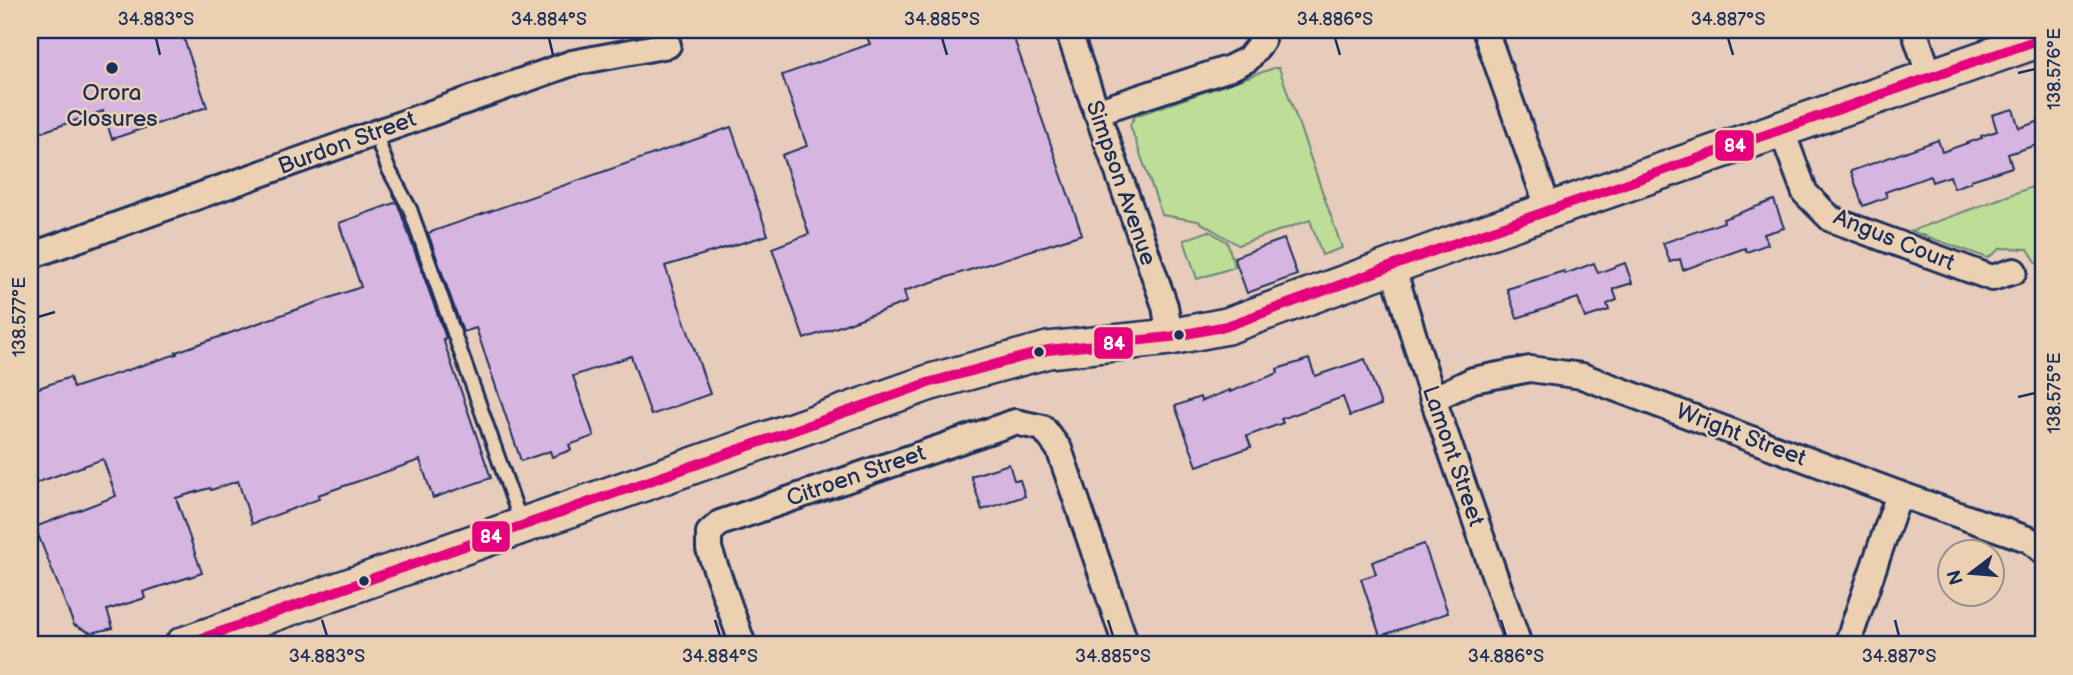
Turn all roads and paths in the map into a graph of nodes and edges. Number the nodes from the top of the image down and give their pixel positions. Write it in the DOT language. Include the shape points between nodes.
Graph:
graph roads {
  1 [pos="1068,30"];
  2 [pos="1261,30"];
  3 [pos="1485,30"];
  4 [pos="1914,30"];
  5 [pos="2043,38"];
  6 [pos="668,45"];
  7 [pos="1930,76"];
  8 [pos="1096,112"];
  9 [pos="1781,129"];
  10 [pos="375,134"];
  11 [pos="1549,210"];
  12 [pos="30,256"];
  13 [pos="1392,265"];
  14 [pos="2014,271"];
  15 [pos="1170,337"];
  16 [pos="1433,399"];
  17 [pos="1899,494"];
  18 [pos="522,526"];
  19 [pos="2043,551"];
  20 [pos="183,645"];
  21 [pos="743,645"];
  22 [pos="1126,645"];
  23 [pos="1519,645"];
  24 [pos="1847,645"];
  1 -- 8 [label="street, Simpson Avenue"];
  2 -- 8 [label="street" via="1262,41 1248,59 1230,68"];
  3 -- 11 [label="street"];
  4 -- 7 [label="street"];
  5 -- 7 [label="street"];
  6 -- 10 [label="street, Burdon Street" via="572,63"];
  7 -- 9 [label="street"];
  8 -- 15 [label="street, Simpson Avenue" via="1165,306"];
  9 -- 11 [label="street"];
  9 -- 14 [label="street, Angus Court" via="1805,193 1831,219 1992,278"];
  10 -- 12 [label="street, Burdon Street"];
  10 -- 18 [label="lane" via="410,209"];
  11 -- 13 [label="street"];
  13 -- 15 [label="street" via="1227,326"];
  13 -- 16 [label="street, Lamont Street"];
  15 -- 18 [label="street" via="1048,350 931,382"];
  16 -- 17 [label="street, Wright Street" via="1473,380 1530,369 1582,376"];
  16 -- 23 [label="street, Lamont Street"];
  17 -- 19 [label="street, Wright Street" via="2031,540"];
  17 -- 24 [label="street"];
  18 -- 20 [label="street"];
  21 -- 22 [label="street, Citroen Street" via="709,549 709,533 720,523 1015,422 1043,428 1059,449"];
}
